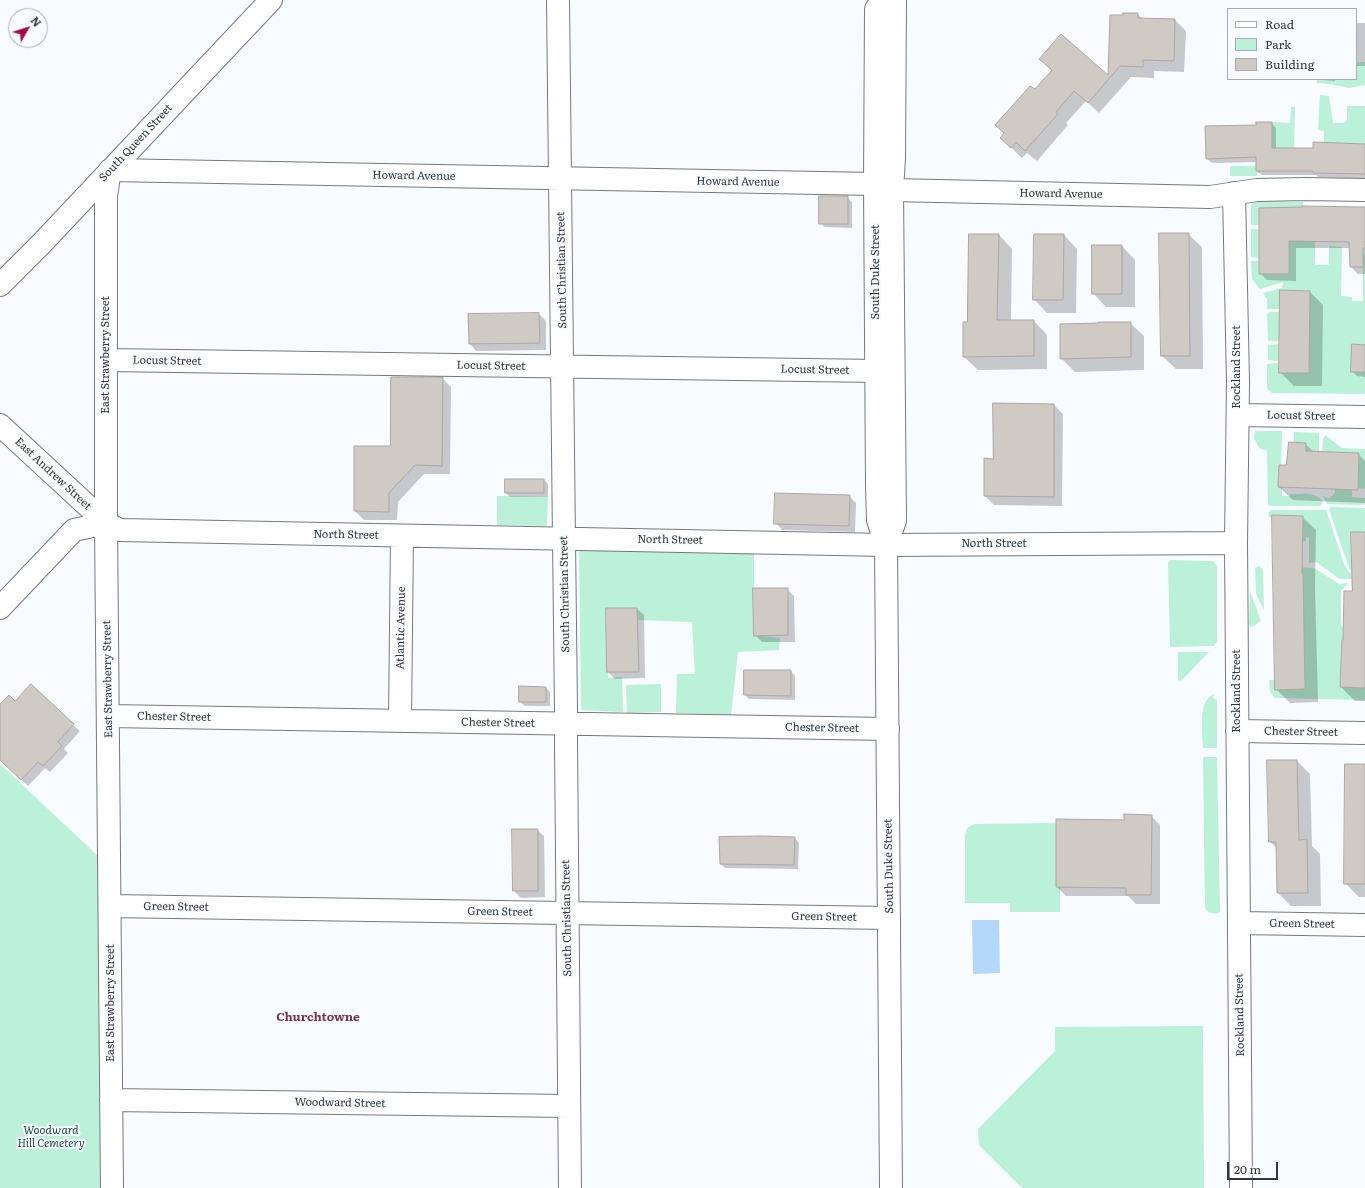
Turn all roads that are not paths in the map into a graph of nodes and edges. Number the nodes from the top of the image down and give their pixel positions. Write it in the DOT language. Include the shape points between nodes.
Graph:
graph roads {
  1 [pos="558,0"];
  2 [pos="882,0"];
  3 [pos="895,0"];
  4 [pos="267,1"];
  5 [pos="110,170"];
  6 [pos="560,179"];
  7 [pos="884,187"];
  8 [pos="1365,190"];
  9 [pos="1234,193"];
  10 [pos="0,285"];
  11 [pos="106,360"];
  12 [pos="563,367"];
  13 [pos="877,371"];
  14 [pos="1238,415"];
  15 [pos="1365,417"];
  16 [pos="0,425"];
  17 [pos="106,523"];
  18 [pos="402,536"];
  19 [pos="564,539"];
  20 [pos="1236,543"];
  21 [pos="886,545"];
  22 [pos="0,608"];
  23 [pos="109,716"];
  24 [pos="400,721"];
  25 [pos="566,724"];
  26 [pos="888,729"];
  27 [pos="1237,731"];
  28 [pos="1365,733"];
  29 [pos="110,906"];
  30 [pos="567,913"];
  31 [pos="889,918"];
  32 [pos="1239,923"];
  33 [pos="1365,925"];
  34 [pos="111,1100"];
  35 [pos="569,1106"];
  36 [pos="112,1188"];
  37 [pos="570,1188"];
  38 [pos="891,1188"];
  39 [pos="1241,1188"];
  1 -- 6 [label="main road, South Christian Street"];
  2 -- 7 [label="main road, South Duke Street" via="876,9"];
  3 -- 7 [label="main road, South Duke Street" via="894,158"];
  4 -- 5 [label="main road, South Queen Street"];
  5 -- 6 [label="main road, Howard Avenue"];
  5 -- 10 [label="main road, South Queen Street"];
  5 -- 11 [label="main road, East Strawberry Street" via="106,196"];
  6 -- 7 [label="main road, Howard Avenue"];
  6 -- 12 [label="main road, South Christian Street"];
  7 -- 9 [label="main road, Howard Avenue" via="1210,197"];
  7 -- 13 [label="main road, South Duke Street"];
  7 -- 21 [label="main road, South Duke Street" via="895,521"];
  8 -- 9 [label="main road, Howard Avenue" via="1257,190"];
  9 -- 14 [label="main road, Rockland Street"];
  11 -- 12 [label="main road, Locust Street"];
  11 -- 17 [label="main road, East Strawberry Street"];
  12 -- 13 [label="main road, Locust Street"];
  12 -- 19 [label="main road, South Christian Street"];
  13 -- 21 [label="main road, South Duke Street" via="878,520"];
  14 -- 15 [label="main road, Locust Street"];
  14 -- 20 [label="main road, Rockland Street"];
  16 -- 17 [label="main road, East Andrew Street"];
  17 -- 18 [label="main road, North Street" via="120,530"];
  17 -- 22 [label="main road" via="74,530"];
  17 -- 23 [label="main road, East Strawberry Street"];
  18 -- 19 [label="main road, North Street"];
  18 -- 24 [label="main road, Atlantic Avenue"];
  19 -- 21 [label="main road, North Street"];
  19 -- 25 [label="main road, South Christian Street"];
  20 -- 21 [label="main road, North Street"];
  20 -- 27 [label="main road, Rockland Street"];
  21 -- 26 [label="main road, South Duke Street"];
  23 -- 24 [label="main road, Chester Street"];
  23 -- 29 [label="main road, East Strawberry Street"];
  24 -- 25 [label="main road, Chester Street"];
  25 -- 26 [label="main road, Chester Street"];
  25 -- 30 [label="main road, South Christian Street"];
  26 -- 31 [label="main road, South Duke Street"];
  27 -- 28 [label="main road, Chester Street"];
  27 -- 32 [label="main road, Rockland Street"];
  29 -- 30 [label="main road, Green Street"];
  29 -- 34 [label="main road, East Strawberry Street"];
  30 -- 31 [label="main road, Green Street"];
  30 -- 35 [label="main road, South Christian Street"];
  31 -- 38 [label="main road, South Duke Street"];
  32 -- 33 [label="main road, Green Street"];
  32 -- 39 [label="main road, Rockland Street"];
  34 -- 35 [label="main road, Woodward Street"];
  34 -- 36 [label="main road, East Strawberry Street"];
  35 -- 37 [label="main road, South Christian Street"];
}
